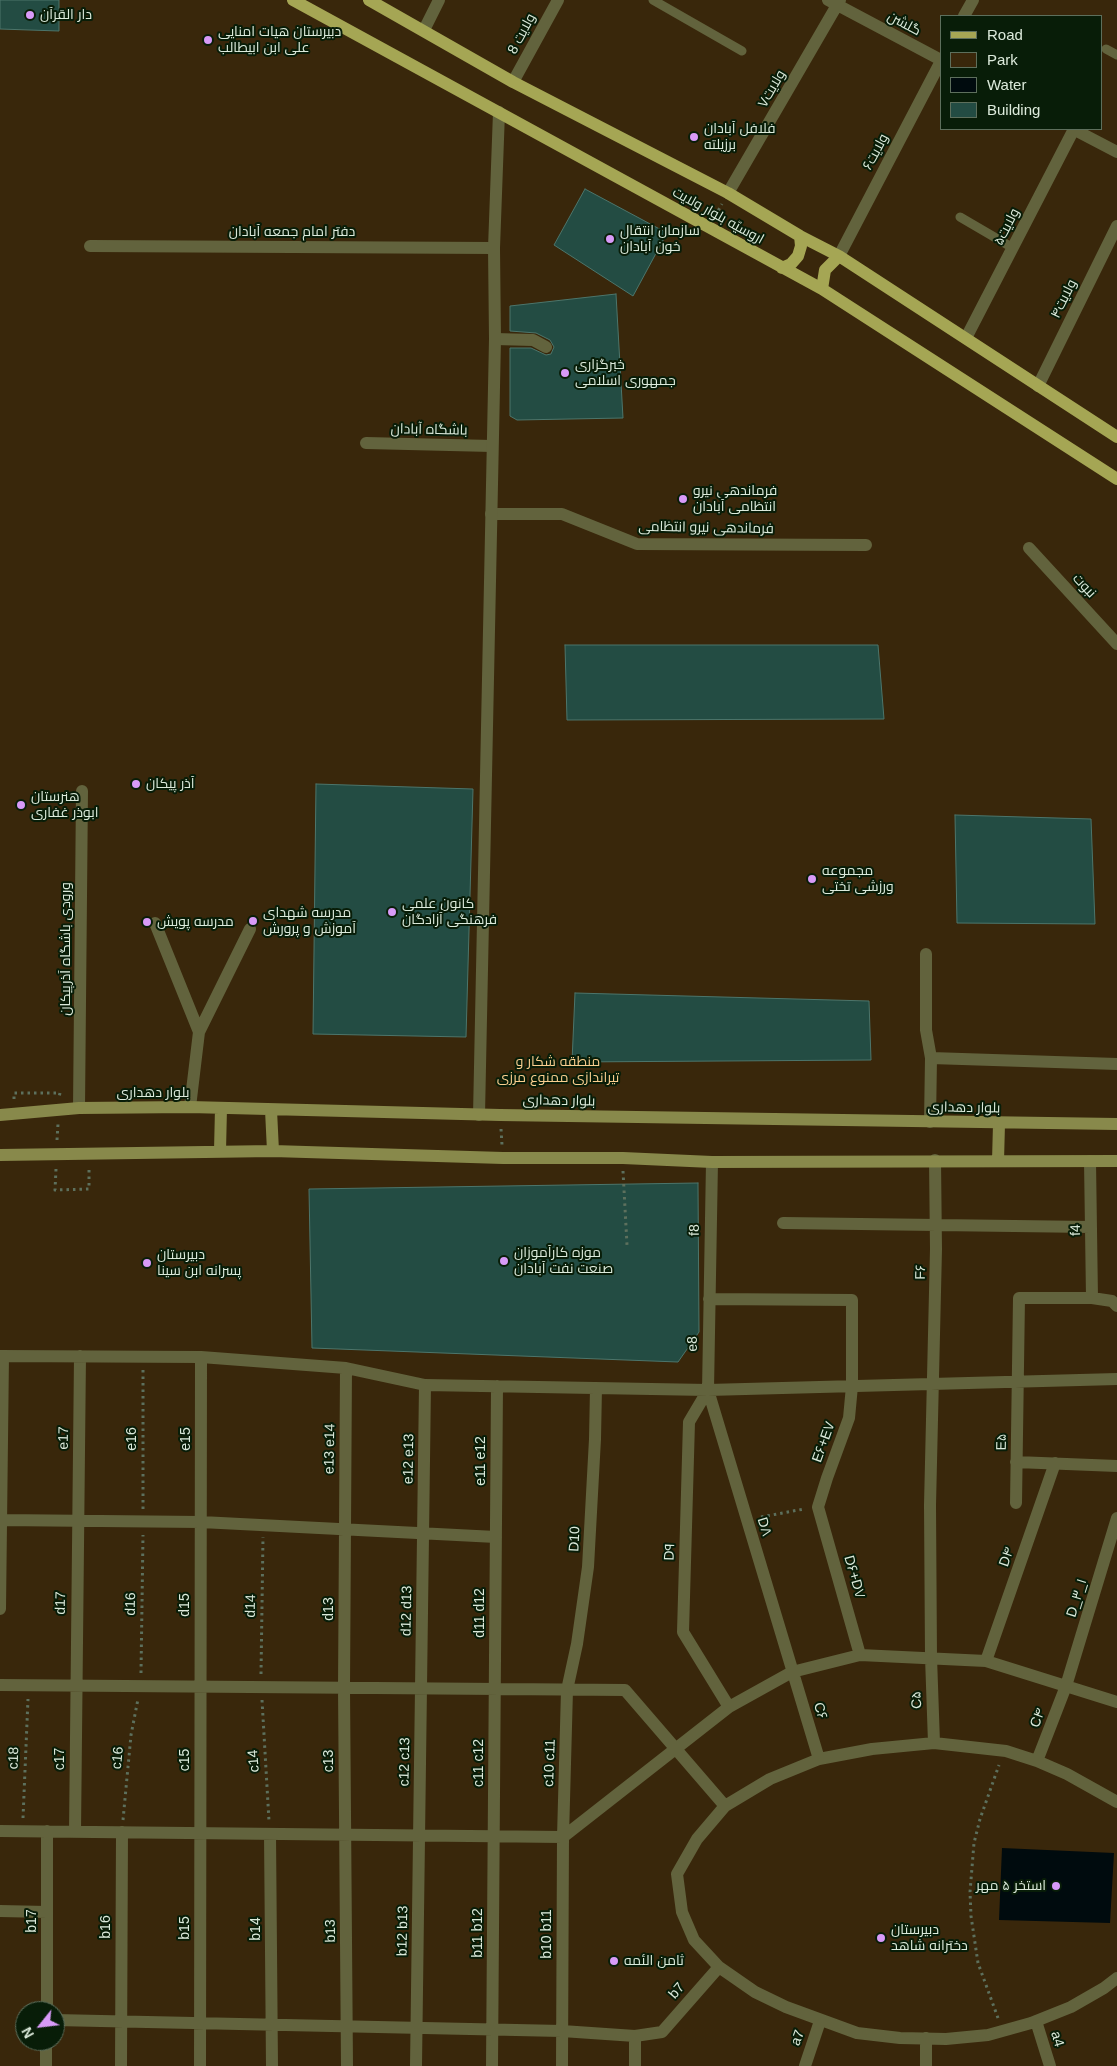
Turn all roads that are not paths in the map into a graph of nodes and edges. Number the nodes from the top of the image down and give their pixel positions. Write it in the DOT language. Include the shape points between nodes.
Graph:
graph roads {
  1 [pos="292,0"];
  2 [pos="369,0"];
  3 [pos="439,0"];
  4 [pos="558,0"];
  5 [pos="653,0"];
  6 [pos="973,0"];
  7 [pos="835,2"];
  8 [pos="965,15"];
  9 [pos="424,30"];
  10 [pos="1106,49"];
  11 [pos="742,51"];
  12 [pos="1117,55"];
  13 [pos="940,59"];
  14 [pos="940,62"];
  15 [pos="513,82"];
  16 [pos="499,112"];
  17 [pos="1073,130"];
  18 [pos="1076,130"];
  19 [pos="1117,152"];
  20 [pos="728,193"];
  21 [pos="960,217"];
  22 [pos="1117,226"];
  23 [pos="800,236"];
  24 [pos="90,246"];
  25 [pos="494,248"];
  26 [pos="1013,248"];
  27 [pos="839,256"];
  28 [pos="782,268"];
  29 [pos="822,289"];
  30 [pos="966,338"];
  31 [pos="495,339"];
  32 [pos="546,347"];
  33 [pos="1038,386"];
  34 [pos="1117,437"];
  35 [pos="366,443"];
  36 [pos="492,446"];
  37 [pos="1117,480"];
  38 [pos="491,514"];
  39 [pos="866,545"];
  40 [pos="1029,548"];
  41 [pos="1117,644"];
  42 [pos="82,791"];
  43 [pos="155,923"];
  44 [pos="250,929"];
  45 [pos="926,954"];
  46 [pos="199,1032"];
  47 [pos="931,1058"];
  48 [pos="1117,1064"];
  49 [pos="190,1107"];
  50 [pos="80,1108"];
  51 [pos="222,1108"];
  52 [pos="271,1110"];
  53 [pos="0,1115"];
  54 [pos="479,1115"];
  55 [pos="930,1122"];
  56 [pos="999,1124"];
  57 [pos="1117,1124"];
  58 [pos="220,1151"];
  59 [pos="273,1151"];
  60 [pos="0,1154"];
  61 [pos="936,1160"];
  62 [pos="998,1161"];
  63 [pos="1090,1161"];
  64 [pos="712,1162"];
  65 [pos="1117,1162"];
  66 [pos="783,1224"];
  67 [pos="936,1225"];
  68 [pos="1091,1227"];
  69 [pos="1092,1298"];
  70 [pos="709,1299"];
  71 [pos="1117,1306"];
  72 [pos="1,1356"];
  73 [pos="80,1356"];
  74 [pos="200,1357"];
  75 [pos="346,1368"];
  76 [pos="1117,1379"];
  77 [pos="1017,1382"];
  78 [pos="933,1384"];
  79 [pos="425,1386"];
  80 [pos="497,1386"];
  81 [pos="852,1386"];
  82 [pos="596,1388"];
  83 [pos="708,1390"];
  84 [pos="1016,1462"];
  85 [pos="1055,1463"];
  86 [pos="1117,1466"];
  87 [pos="1016,1503"];
  88 [pos="818,1507"];
  89 [pos="1117,1518"];
  90 [pos="1,1520"];
  91 [pos="78,1521"];
  92 [pos="200,1522"];
  93 [pos="344,1529"];
  94 [pos="423,1533"];
  95 [pos="496,1536"];
  96 [pos="0,1609"];
  97 [pos="860,1655"];
  98 [pos="931,1657"];
  99 [pos="986,1661"];
  100 [pos="792,1672"];
  101 [pos="0,1685"];
  102 [pos="75,1686"];
  103 [pos="1066,1686"];
  104 [pos="200,1687"];
  105 [pos="344,1688"];
  106 [pos="421,1689"];
  107 [pos="495,1690"];
  108 [pos="566,1690"];
  109 [pos="1117,1702"];
  110 [pos="728,1707"];
  111 [pos="934,1743"];
  112 [pos="676,1748"];
  113 [pos="819,1759"];
  114 [pos="1037,1761"];
  115 [pos="1117,1802"];
  116 [pos="725,1806"];
  117 [pos="0,1831"];
  118 [pos="47,1831"];
  119 [pos="75,1832"];
  120 [pos="122,1832"];
  121 [pos="200,1833"];
  122 [pos="270,1834"];
  123 [pos="345,1835"];
  124 [pos="419,1836"];
  125 [pos="494,1836"];
  126 [pos="563,1837"];
  127 [pos="0,1911"];
  128 [pos="47,1912"];
  129 [pos="719,1966"];
  130 [pos="1117,1978"];
  131 [pos="47,2001"];
  132 [pos="65,2020"];
  133 [pos="121,2021"];
  134 [pos="820,2021"];
  135 [pos="1036,2021"];
  136 [pos="200,2023"];
  137 [pos="272,2024"];
  138 [pos="348,2026"];
  139 [pos="416,2028"];
  140 [pos="492,2029"];
  141 [pos="562,2031"];
  142 [pos="635,2036"];
  143 [pos="926,2038"];
  144 [pos="46,2051"];
  145 [pos="46,2066"];
  146 [pos="121,2066"];
  147 [pos="200,2066"];
  148 [pos="272,2066"];
  149 [pos="347,2066"];
  150 [pos="416,2066"];
  151 [pos="492,2066"];
  152 [pos="562,2066"];
  153 [pos="635,2066"];
  154 [pos="805,2066"];
  155 [pos="926,2066"];
  156 [pos="1050,2066"];
  1 -- 16 [label="main road, اروسیّه بلوار ولایت"];
  2 -- 9 [label="main road, اروسیّه بلوار ولایت"];
  3 -- 9 [label="street"];
  4 -- 15 [label="street, ولایت 8"];
  5 -- 11 [label="lane"];
  6 -- 8 [label="street"];
  7 -- 13 [label="street, گلشن"];
  7 -- 20 [label="street, ولایت۷"];
  9 -- 15 [label="main road, اروسیّه بلوار ولایت"];
  10 -- 12 [label="lane"];
  14 -- 27 [label="street, ولایت۶"];
  15 -- 20 [label="main road, اروسیّه بلوار ولایت"];
  16 -- 25 [label="street"];
  16 -- 28 [label="main road, اروسیّه بلوار ولایت"];
  17 -- 26 [label="street, ولایت۵"];
  18 -- 19 [label="street"];
  20 -- 23 [label="main road, اروسیّه بلوار ولایت"];
  21 -- 26 [label="lane"];
  22 -- 33 [label="street, ولایت۴"];
  23 -- 27 [label="main road, اروسیّه بلوار ولایت"];
  23 -- 28 [label="main road" via="798,256"];
  24 -- 25 [label="street, دفتر امام جمعه آبادان"];
  25 -- 31 [label="street"];
  26 -- 30 [label="street, ولایت۵"];
  27 -- 29 [label="main road" via="825,270"];
  27 -- 30 [label="main road, اروسیّه بلوار ولایت"];
  28 -- 29 [label="main road, اروسیّه بلوار ولایت"];
  29 -- 37 [label="main road, اروسیّه بلوار ولایت"];
  30 -- 33 [label="main road, اروسیّه بلوار ولایت"];
  31 -- 32 [label="street" via="533,340"];
  31 -- 36 [label="street"];
  33 -- 34 [label="main road, اروسیّه بلوار ولایت"];
  35 -- 36 [label="street, باشگاه آبادان"];
  36 -- 38 [label="street"];
  38 -- 39 [label="street, فرماندهی نیرو انتظامی" via="562,514 637,544"];
  38 -- 54 [label="street"];
  40 -- 41 [label="street, نبوت"];
  42 -- 50 [label="street, ورودی باشگاه آذرپیکان"];
  43 -- 46 [label="street"];
  44 -- 46 [label="street"];
  45 -- 47 [label="street" via="926,1030"];
  46 -- 49 [label="street"];
  47 -- 48 [label="street"];
  47 -- 55 [label="street"];
  49 -- 50 [label="main road, بلوار دهداری"];
  49 -- 51 [label="main road, بلوار دهداری"];
  50 -- 53 [label="main road, بلوار دهداری"];
  51 -- 52 [label="main road, بلوار دهداری"];
  51 -- 58 [label="main road"];
  52 -- 54 [label="main road, بلوار دهداری"];
  52 -- 59 [label="main road"];
  54 -- 55 [label="main road, بلوار دهداری"];
  55 -- 56 [label="main road, بلوار دهداری"];
  56 -- 57 [label="main road, بلوار دهداری"];
  56 -- 62 [label="main road"];
  58 -- 59 [label="main road"];
  58 -- 60 [label="main road"];
  59 -- 64 [label="main road"];
  61 -- 62 [label="main road"];
  61 -- 64 [label="main road"];
  61 -- 67 [label="street, F۶"];
  62 -- 63 [label="main road"];
  63 -- 65 [label="main road"];
  63 -- 68 [label="street, f4"];
  64 -- 70 [label="street, f8"];
  66 -- 67 [label="street"];
  67 -- 68 [label="street"];
  67 -- 78 [label="street, F۶"];
  68 -- 69 [label="street, f4"];
  69 -- 71 [label="street" via="1112,1301"];
  69 -- 77 [label="street, E۵" via="1019,1298"];
  70 -- 81 [label="street, E۶+E۷" via="852,1300"];
  70 -- 83 [label="street, e8"];
  72 -- 73 [label="street"];
  72 -- 90 [label="street"];
  73 -- 74 [label="street"];
  73 -- 91 [label="street, e17"];
  74 -- 75 [label="street"];
  74 -- 92 [label="street, e15"];
  75 -- 79 [label="street"];
  75 -- 93 [label="street, e13 e14"];
  76 -- 77 [label="street"];
  77 -- 78 [label="street"];
  77 -- 84 [label="street, E۵"];
  78 -- 81 [label="street"];
  78 -- 98 [label="street, F۶"];
  79 -- 80 [label="street"];
  79 -- 94 [label="street, e12 e13"];
  80 -- 82 [label="street"];
  80 -- 95 [label="street, e11 e12"];
  81 -- 83 [label="street"];
  81 -- 88 [label="street, E۶+E۷" via="849,1418"];
  82 -- 83 [label="street"];
  82 -- 108 [label="street, D10" via="588,1567 577,1644"];
  83 -- 100 [label="street, D۸"];
  83 -- 110 [label="street, D۹" via="689,1422 682,1632"];
  84 -- 85 [label="street"];
  84 -- 87 [label="street, E۵"];
  85 -- 86 [label="street"];
  85 -- 99 [label="street, D۴"];
  88 -- 97 [label="street, D۶+D۷"];
  89 -- 103 [label="street, D_۳_۱"];
  90 -- 91 [label="street"];
  90 -- 96 [label="street"];
  91 -- 92 [label="street"];
  91 -- 102 [label="street, d17"];
  92 -- 93 [label="street"];
  92 -- 104 [label="street, d15"];
  93 -- 94 [label="street"];
  93 -- 105 [label="street, d13"];
  94 -- 95 [label="street"];
  94 -- 106 [label="street, d12 d13"];
  95 -- 107 [label="street, d11 d12"];
  97 -- 98 [label="street"];
  97 -- 100 [label="street"];
  98 -- 99 [label="street"];
  98 -- 111 [label="street, C۵"];
  99 -- 103 [label="street"];
  100 -- 110 [label="street"];
  100 -- 113 [label="street, C۶"];
  101 -- 102 [label="street"];
  102 -- 104 [label="street"];
  102 -- 119 [label="street, c17"];
  103 -- 109 [label="street"];
  103 -- 114 [label="street, C۴"];
  104 -- 105 [label="street"];
  104 -- 121 [label="street, c15"];
  105 -- 106 [label="street"];
  105 -- 123 [label="street, c13"];
  106 -- 107 [label="street"];
  106 -- 124 [label="street, c12 c13"];
  107 -- 108 [label="street"];
  107 -- 125 [label="street, c11 c12"];
  108 -- 112 [label="street" via="624,1690"];
  108 -- 126 [label="street, c10 c11"];
  110 -- 112 [label="street"];
  111 -- 113 [label="street" via="872,1749"];
  111 -- 114 [label="street" via="1006,1751"];
  112 -- 116 [label="street"];
  112 -- 126 [label="street"];
  113 -- 116 [label="street" via="770,1779"];
  114 -- 115 [label="street"];
  116 -- 129 [label="street" via="697,1839 677,1874 682,1912 694,1940"];
  117 -- 118 [label="street"];
  118 -- 119 [label="street"];
  118 -- 128 [label="street, b17"];
  119 -- 120 [label="street"];
  120 -- 121 [label="street"];
  120 -- 133 [label="street, b16"];
  121 -- 122 [label="street"];
  121 -- 136 [label="street, b15"];
  122 -- 123 [label="street"];
  122 -- 137 [label="street, b14"];
  123 -- 124 [label="street"];
  123 -- 138 [label="street, b13"];
  124 -- 125 [label="street"];
  124 -- 139 [label="street, b12 b13"];
  125 -- 126 [label="street"];
  125 -- 140 [label="street, b11 b12"];
  126 -- 141 [label="street, b10 b11"];
  127 -- 128 [label="street"];
  128 -- 131 [label="street, b17"];
  129 -- 134 [label="street" via="755,1992"];
  129 -- 142 [label="street, b7" via="662,2032"];
  130 -- 135 [label="street" via="1070,2007"];
  132 -- 133 [label="street, b7"];
  133 -- 136 [label="street, b7"];
  133 -- 146 [label="street, b16"];
  134 -- 143 [label="street" via="857,2034"];
  134 -- 154 [label="street, a7"];
  135 -- 143 [label="street" via="988,2035"];
  135 -- 156 [label="street, a4"];
  136 -- 137 [label="street, b7"];
  136 -- 147 [label="street, b15"];
  137 -- 138 [label="street, b7"];
  137 -- 148 [label="street, b14"];
  138 -- 139 [label="street, b7"];
  138 -- 149 [label="street, b13"];
  139 -- 140 [label="street, b7"];
  139 -- 150 [label="street, b12 b13"];
  140 -- 141 [label="street, b7"];
  140 -- 151 [label="street, b11 b12"];
  141 -- 142 [label="street, b7"];
  141 -- 152 [label="street, b10 b11"];
  142 -- 153 [label="street"];
  143 -- 155 [label="street"];
  144 -- 145 [label="street"];
}
